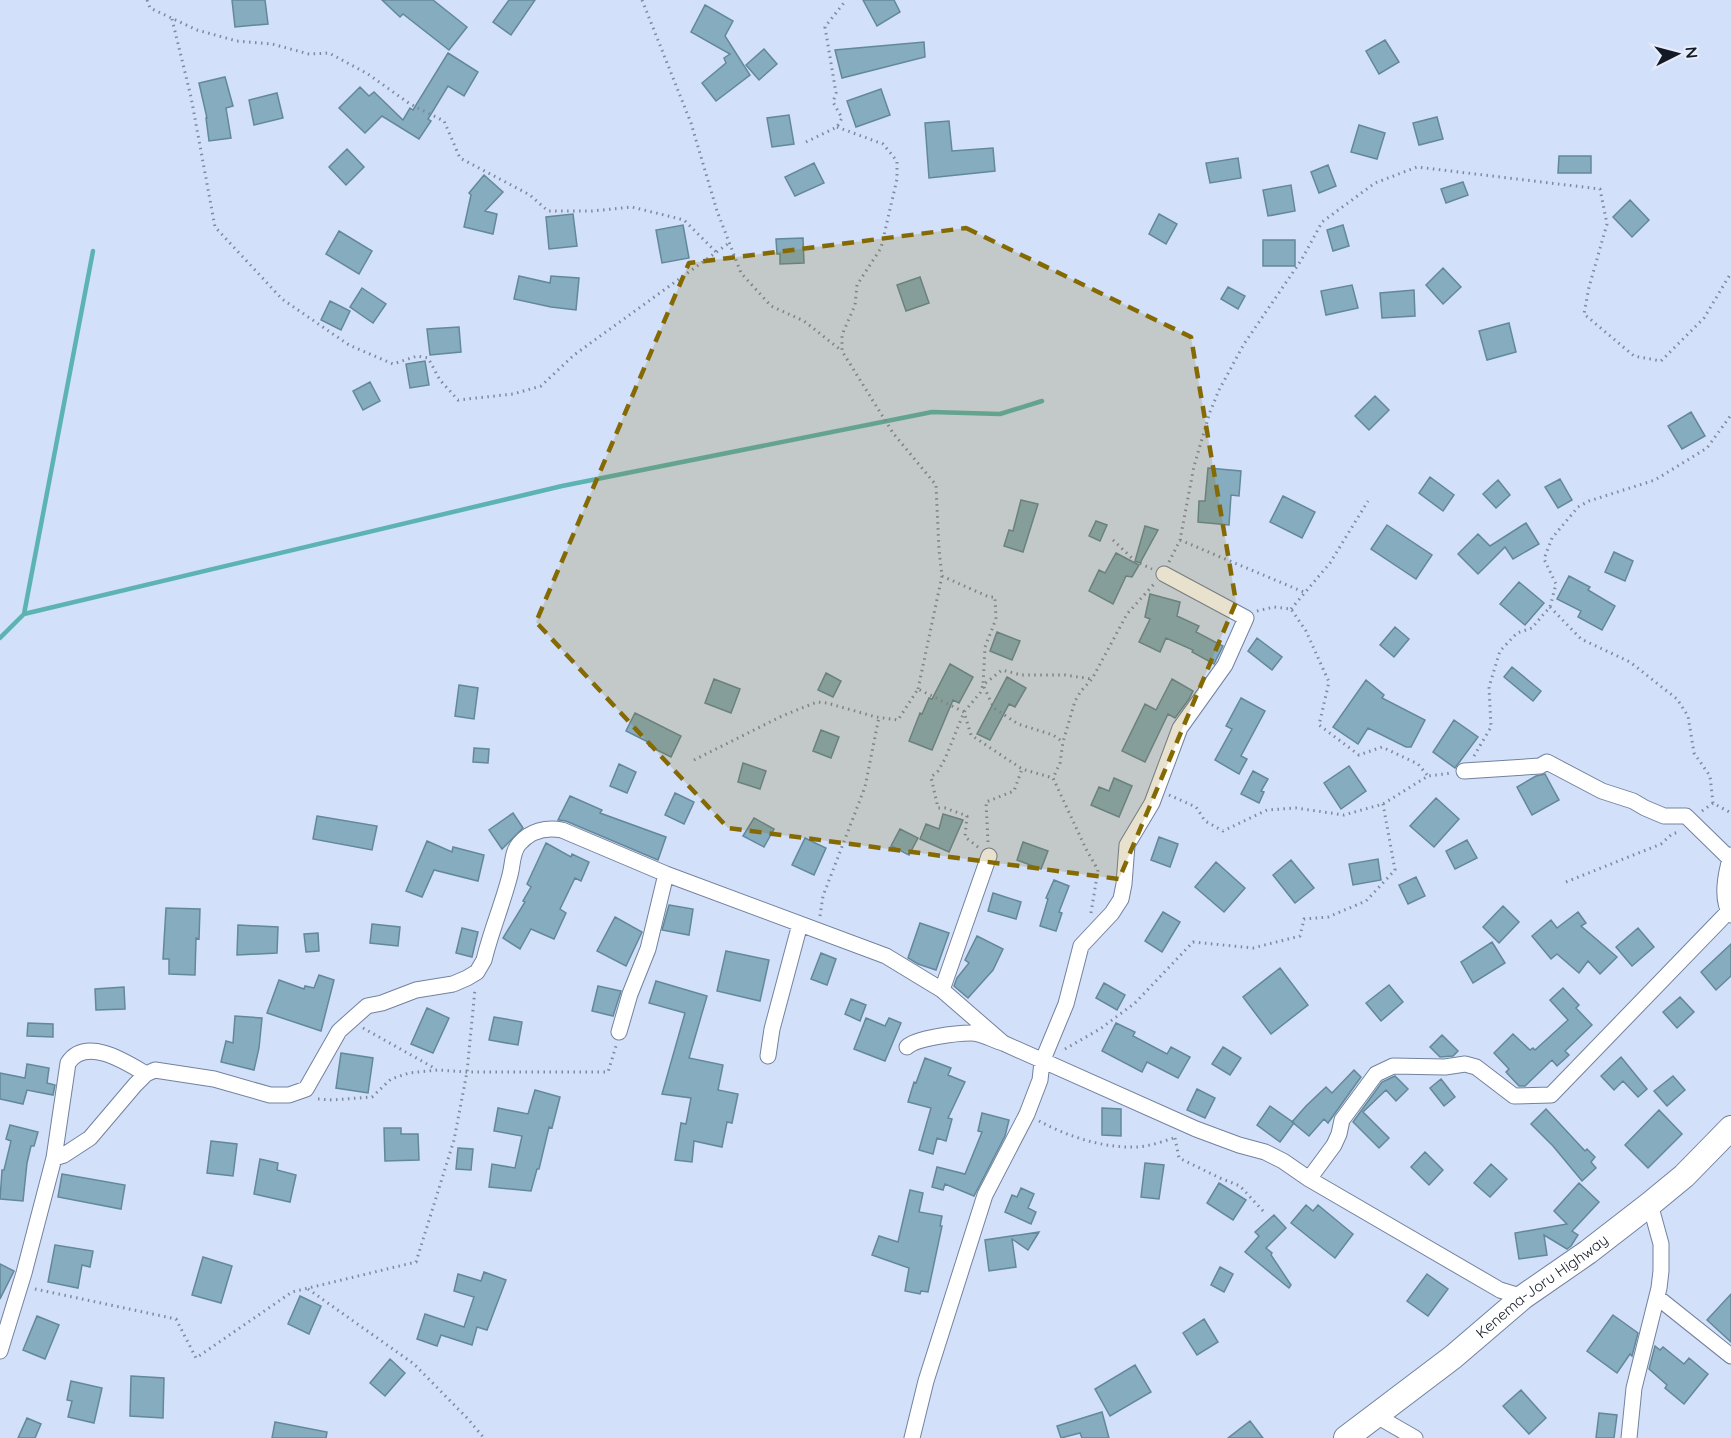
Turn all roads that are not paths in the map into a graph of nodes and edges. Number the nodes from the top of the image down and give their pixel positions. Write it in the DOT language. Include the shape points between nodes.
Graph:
graph roads {
  1 [pos="1164,574"];
  2 [pos="1464,771"];
  3 [pos="989,856"];
  4 [pos="1731,858"];
  5 [pos="666,874"];
  6 [pos="1730,913"];
  7 [pos="800,924"];
  8 [pos="942,990"];
  9 [pos="619,1032"];
  10 [pos="1003,1043"];
  11 [pos="907,1047"];
  12 [pos="768,1056"];
  13 [pos="1042,1062"];
  14 [pos="146,1074"];
  15 [pos="1731,1128"];
  16 [pos="54,1158"];
  17 [pos="1309,1179"];
  18 [pos="1650,1204"];
  19 [pos="1523,1297"];
  20 [pos="1657,1297"];
  21 [pos="0,1351"];
  22 [pos="1731,1356"];
  23 [pos="1375,1415"];
  24 [pos="912,1438"];
  25 [pos="1346,1438"];
  26 [pos="1415,1438"];
  27 [pos="1629,1438"];
  1 -- 13 [label="street" via="1246,618 1225,665 1180,728 1147,813 1127,845 1121,899 1081,946 1066,1004"];
  2 -- 4 [label="street" via="1540,766 1547,762 1602,791 1664,816 1686,816"];
  3 -- 8 [label="street"];
  4 -- 6 [label="street" via="1724,892"];
  5 -- 7 [label="street"];
  5 -- 9 [label="street" via="648,949"];
  5 -- 14 [label="street" via="562,830 535,832 513,854 510,875 477,972 453,984 416,990 366,1006 348,1020 334,1039 306,1089 270,1095 214,1078 155,1070"];
  6 -- 17 [label="street" via="1551,1095 1514,1096 1476,1067 1465,1064 1393,1066 1376,1074 1342,1120 1334,1145"];
  7 -- 8 [label="street" via="886,956"];
  7 -- 12 [label="street"];
  8 -- 10 [label="street"];
  10 -- 11 [label="street" via="972,1033 922,1039"];
  10 -- 13 [label="street"];
  13 -- 17 [label="street" via="1196,1129 1265,1152"];
  13 -- 24 [label="street" via="1040,1080 1027,1114 986,1195 926,1380"];
  14 -- 16 [label="street" via="90,1138"];
  14 -- 16 [label="street" via="104,1053 84,1052 71,1059"];
  15 -- 18 [label="highway, Kenema-Joru Highway"];
  16 -- 21 [label="street"];
  17 -- 19 [label="street" via="1500,1290"];
  18 -- 19 [label="highway, Kenema-Joru Highway"];
  18 -- 20 [label="street" via="1661,1244"];
  19 -- 23 [label="highway, Kenema-Joru Highway" via="1454,1357"];
  20 -- 22 [label="street"];
  20 -- 27 [label="street" via="1634,1388"];
  23 -- 25 [label="highway, Kenema-Joru Highway"];
  23 -- 26 [label="street"];
}
